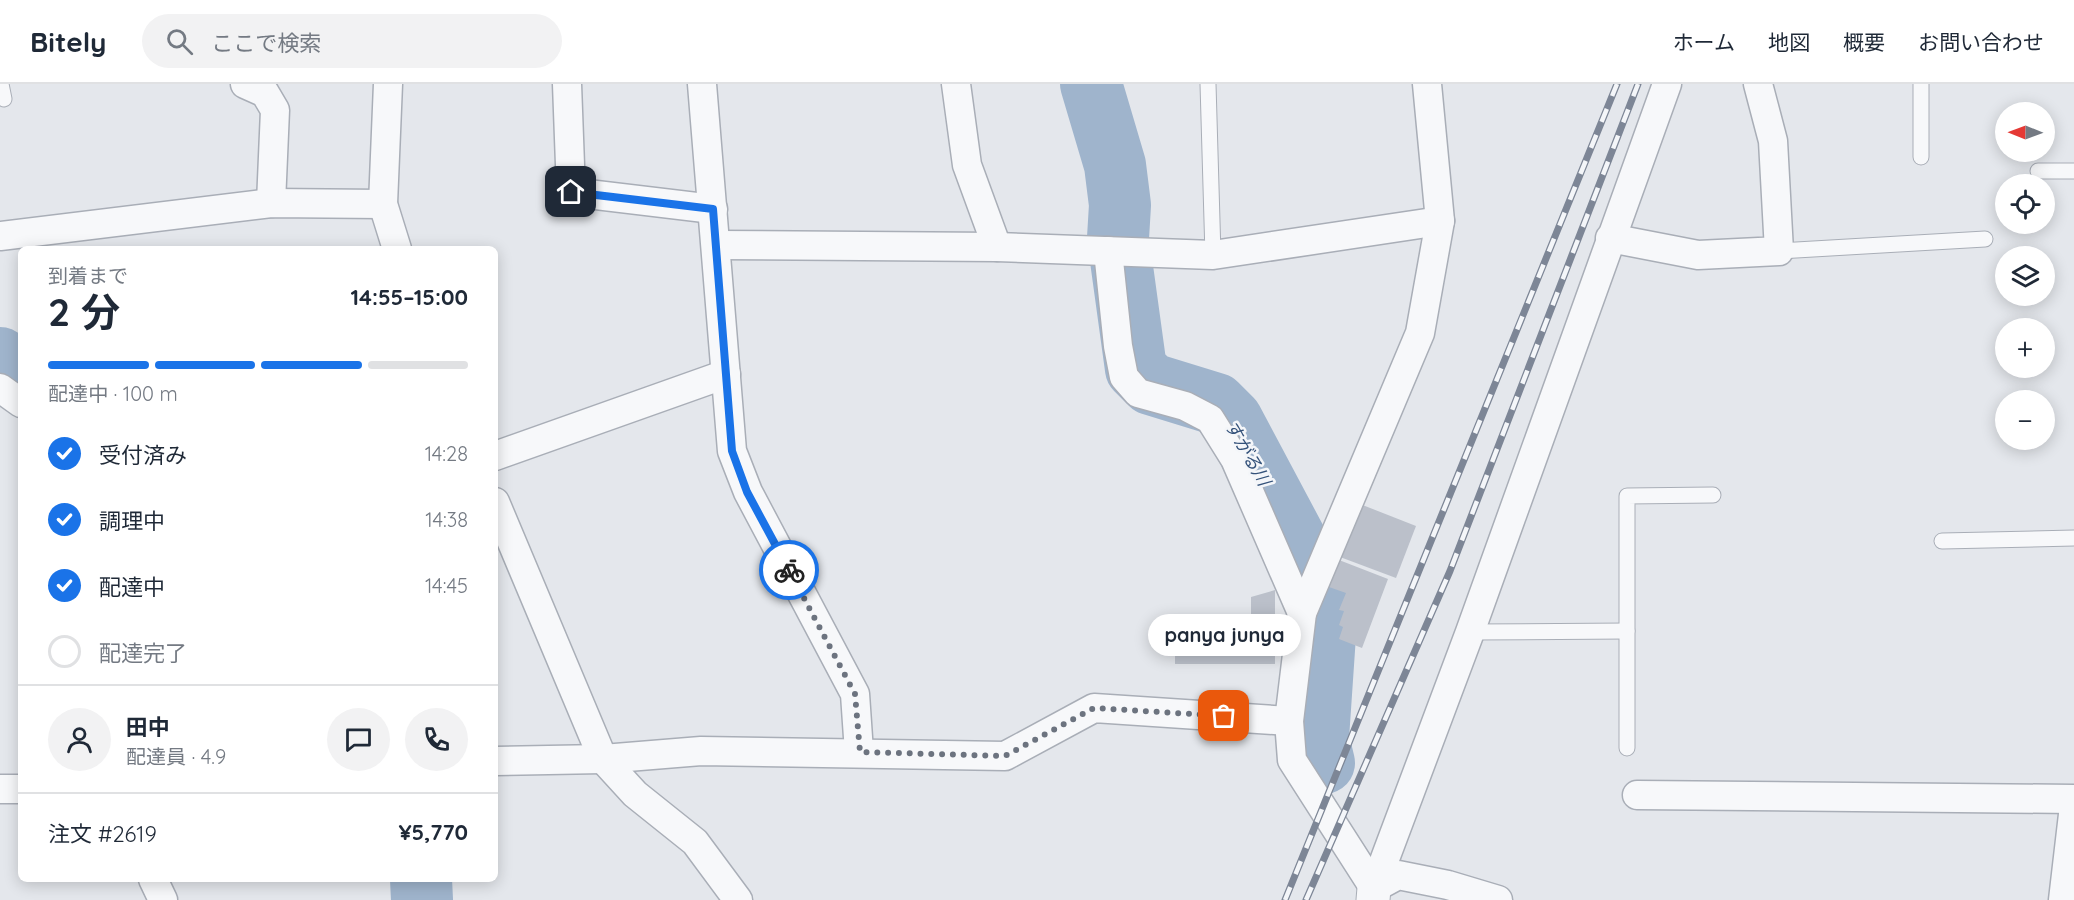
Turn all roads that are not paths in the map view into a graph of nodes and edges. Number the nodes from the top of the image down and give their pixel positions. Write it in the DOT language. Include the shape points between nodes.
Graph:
graph roads {
  1 [pos="245,84"];
  2 [pos="388,84"];
  3 [pos="567,84"];
  4 [pos="702,84"];
  5 [pos="956,84"];
  6 [pos="1208,84"];
  7 [pos="1427,84"];
  8 [pos="1666,84"];
  9 [pos="1758,84"];
  10 [pos="1921,84"];
  11 [pos="1921,157"];
  12 [pos="2038,171"];
  13 [pos="2074,171"];
  14 [pos="271,203"];
  15 [pos="383,204"];
  16 [pos="713,209"];
  17 [pos="1440,221"];
  18 [pos="0,236"];
  19 [pos="1610,238"];
  20 [pos="1984,239"];
  21 [pos="717,245"];
  22 [pos="397,246"];
  23 [pos="997,247"];
  24 [pos="1779,251"];
  25 [pos="1117,252"];
  26 [pos="1213,255"];
  27 [pos="726,374"];
  28 [pos="0,388"];
  29 [pos="18,401"];
  30 [pos="498,455"];
  31 [pos="1713,495"];
  32 [pos="498,509"];
  33 [pos="2074,538"];
  34 [pos="1942,541"];
  35 [pos="1306,602"];
  36 [pos="1627,631"];
  37 [pos="1470,632"];
  38 [pos="1289,721"];
  39 [pos="1627,748"];
  40 [pos="860,752"];
  41 [pos="603,759"];
  42 [pos="498,761"];
  43 [pos="0,789"];
  44 [pos="18,789"];
  45 [pos="1637,795"];
  46 [pos="2074,798"];
  47 [pos="2074,806"];
  48 [pos="154,882"];
  49 [pos="1373,894"];
  50 [pos="163,900"];
  51 [pos="738,900"];
  52 [pos="1498,900"];
  53 [pos="2063,900"];
  1 -- 14 [label="street" via="265,93 275,110"];
  2 -- 15 [label="street"];
  3 -- 16 [label="street" via="571,192"];
  4 -- 16 [label="street"];
  5 -- 23 [label="street" via="967,165"];
  6 -- 26 [label="lane"];
  7 -- 17 [label="street"];
  8 -- 19 [label="street"];
  9 -- 24 [label="street" via="1773,141"];
  10 -- 11 [label="lane"];
  12 -- 13 [label="lane"];
  14 -- 15 [label="street"];
  14 -- 18 [label="street"];
  15 -- 22 [label="street"];
  16 -- 21 [label="street"];
  17 -- 26 [label="street"];
  17 -- 35 [label="street" via="1420,333"];
  19 -- 24 [label="street" via="1698,255"];
  19 -- 37 [label="street"];
  20 -- 24 [label="lane"];
  21 -- 23 [label="street"];
  21 -- 27 [label="street"];
  23 -- 25 [label="street"];
  25 -- 26 [label="street"];
  25 -- 35 [label="street" via="1118,346 1124,377 1138,393 1185,406 1210,419 1235,459"];
  27 -- 30 [label="street"];
  27 -- 40 [label="street" via="732,451 747,492 855,694"];
  28 -- 29 [label="street"];
  31 -- 36 [label="lane" via="1627,496"];
  32 -- 41 [label="street"];
  33 -- 34 [label="lane"];
  35 -- 38 [label="street"];
  36 -- 37 [label="lane"];
  36 -- 39 [label="lane"];
  37 -- 49 [label="street"];
  38 -- 40 [label="street" via="1094,708 1005,756"];
  38 -- 49 [label="street" via="1292,760"];
  40 -- 41 [label="street" via="701,751"];
  41 -- 42 [label="street"];
  41 -- 51 [label="street" via="635,794 695,842"];
  43 -- 44 [label="street"];
  45 -- 46 [label="street"];
  47 -- 53 [label="street"];
  48 -- 50 [label="street"];
  49 -- 52 [label="street" via="1398,875"];
}
